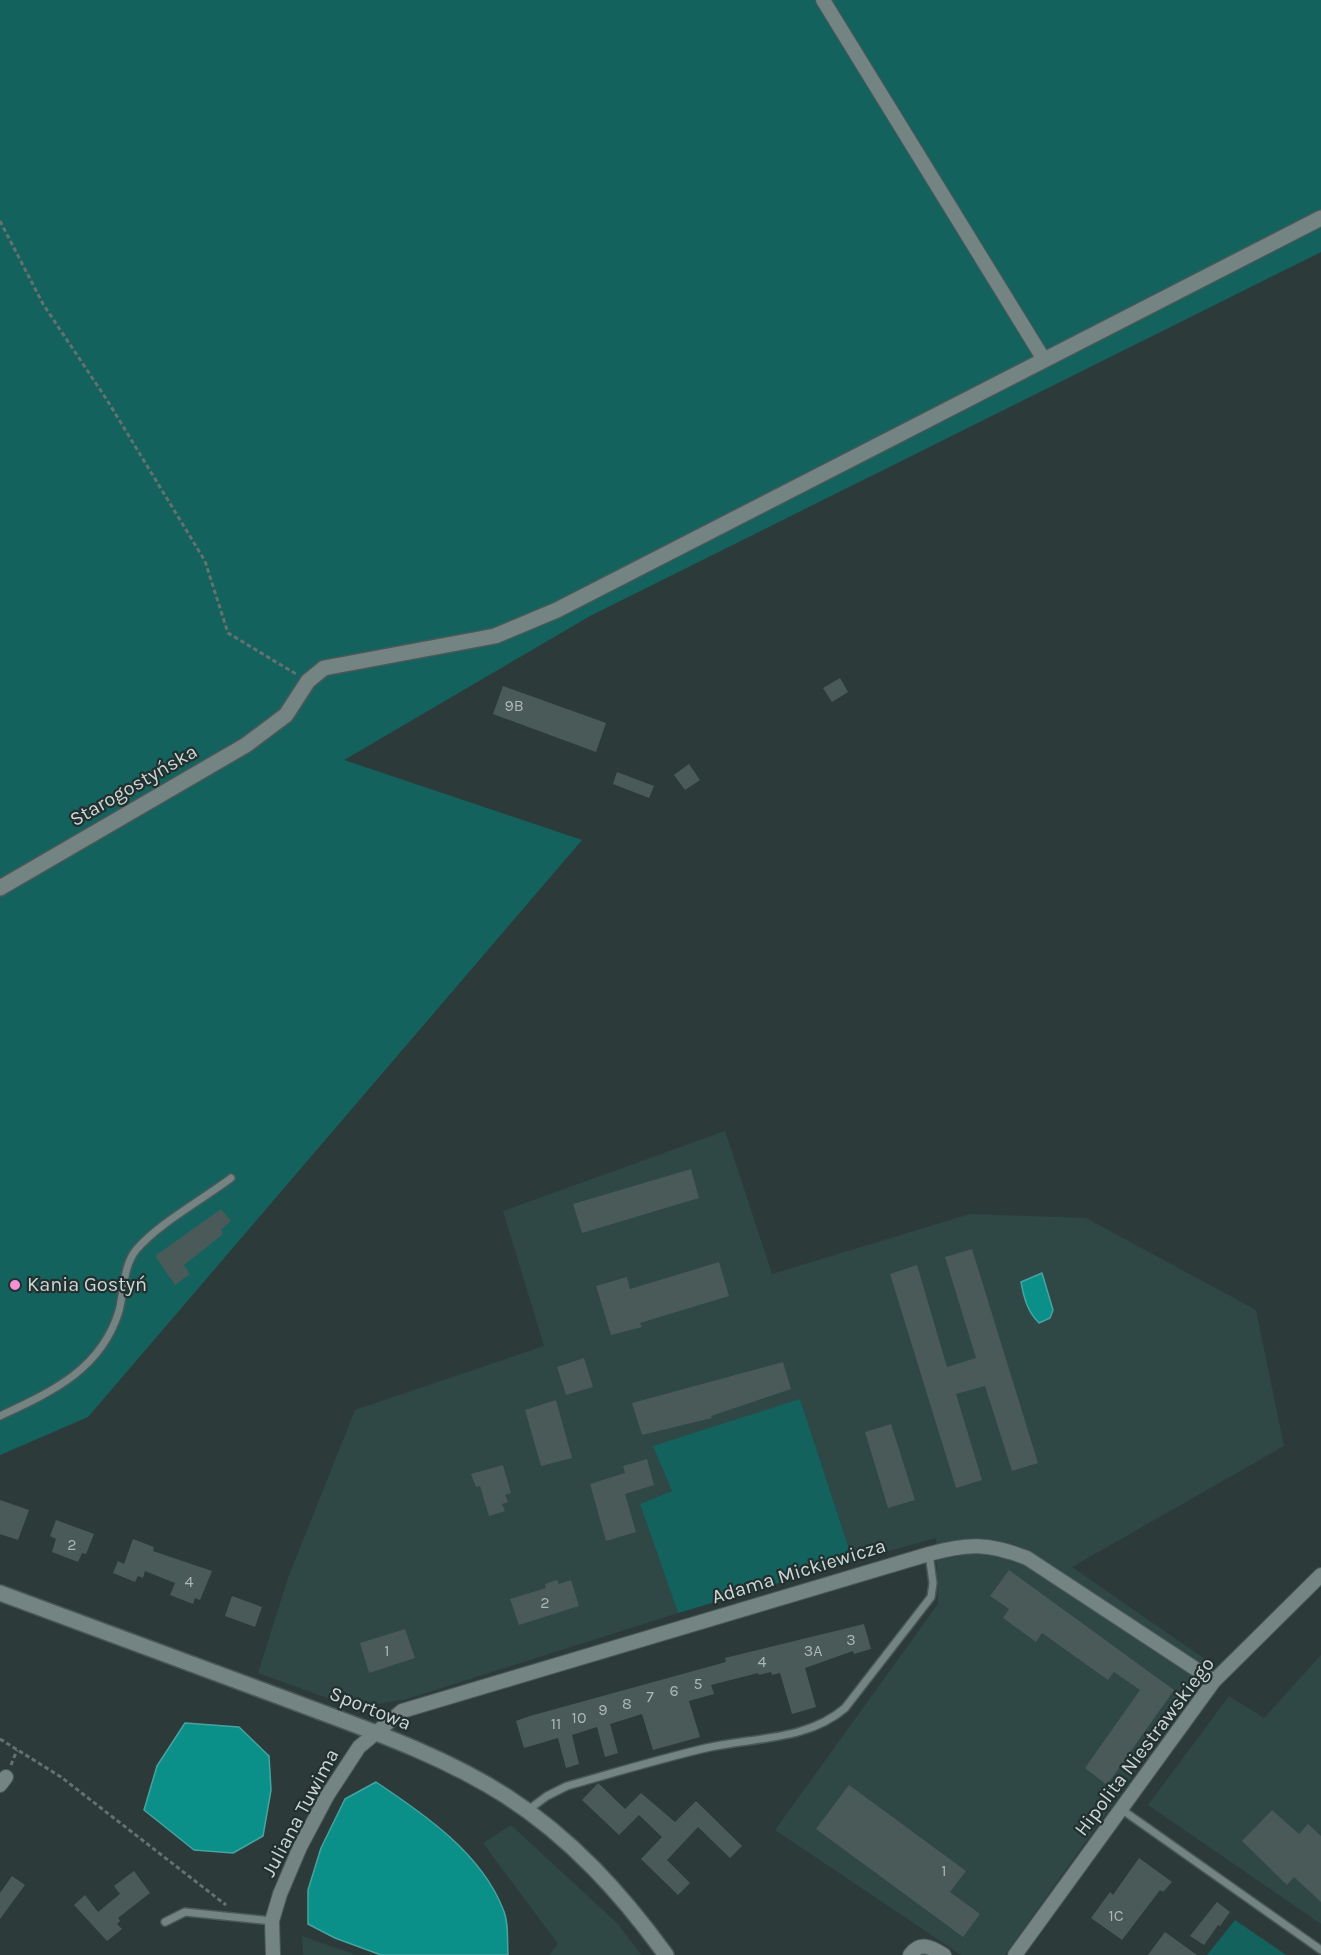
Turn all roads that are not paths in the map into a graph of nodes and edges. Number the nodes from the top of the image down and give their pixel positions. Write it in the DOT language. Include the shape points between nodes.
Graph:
graph roads {
  1 [pos="823,0"];
  2 [pos="1321,218"];
  3 [pos="1043,358"];
  4 [pos="0,888"];
  5 [pos="231,1178"];
  6 [pos="0,1416"];
  7 [pos="929,1554"];
  8 [pos="1321,1575"];
  9 [pos="0,1593"];
  10 [pos="1214,1682"];
  11 [pos="375,1733"];
  12 [pos="1121,1809"];
  13 [pos="527,1811"];
  14 [pos="272,1921"];
  15 [pos="165,1922"];
  16 [pos="1321,1950"];
  17 [pos="273,1955"];
  18 [pos="666,1955"];
  19 [pos="910,1955"];
  20 [pos="944,1955"];
  21 [pos="1015,1955"];
  1 -- 3 [label="street"];
  2 -- 3 [label="street"];
  3 -- 4 [label="street, Starogostyńska" via="556,610 495,636 324,668 308,681 286,715 246,745"];
  5 -- 6 [label="lane" via="148,1238 135,1252 112,1330 86,1366 56,1389"];
  7 -- 10 [label="street, Adama Mickiewicza" via="981,1545 1003,1548 1027,1558"];
  7 -- 11 [label="street, Adama Mickiewicza" via="402,1711"];
  7 -- 13 [label="lane" via="931,1597 845,1708 829,1722 809,1730 706,1748 567,1786"];
  8 -- 10 [label="street, Hipolita Niestrawskiego"];
  9 -- 11 [label="street, Sportowa"];
  10 -- 12 [label="street, Hipolita Niestrawskiego"];
  11 -- 13 [label="street, Sportowa" via="462,1771"];
  11 -- 14 [label="street, Juliana Tuwima" via="359,1747 327,1796 296,1856"];
  12 -- 16 [label="lane"];
  12 -- 21 [label="street, Hipolita Niestrawskiego"];
  13 -- 18 [label="street, Sportowa" via="593,1866"];
  14 -- 15 [label="lane" via="185,1912"];
  14 -- 17 [label="street, Juliana Tuwima"];
  19 -- 20 [label="street" via="923,1946"];
}
